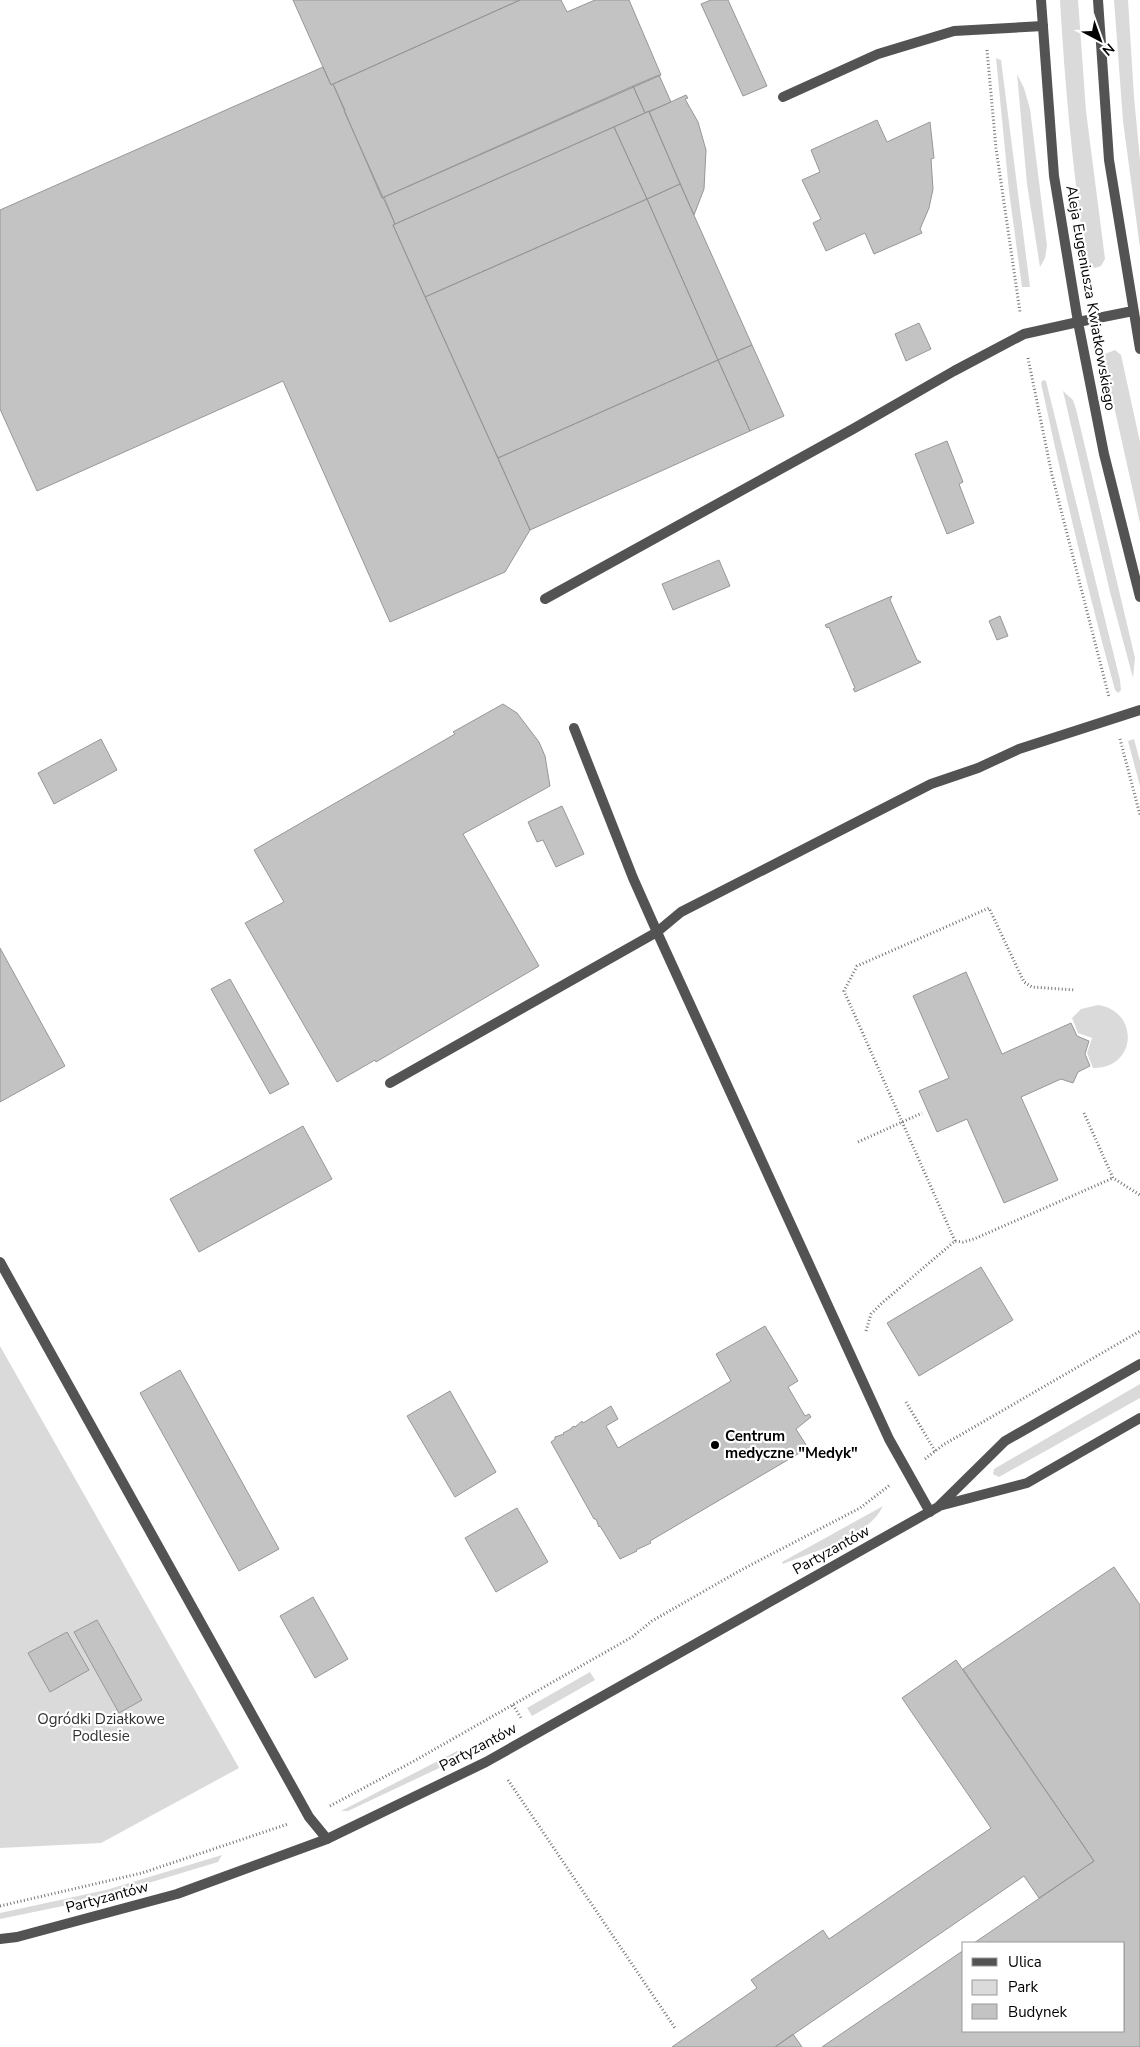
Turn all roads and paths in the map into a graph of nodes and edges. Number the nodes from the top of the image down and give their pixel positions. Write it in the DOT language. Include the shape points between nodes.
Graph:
graph roads {
  1 [pos="1041,0"];
  2 [pos="1098,0"];
  3 [pos="1043,26"];
  4 [pos="986,30"];
  5 [pos="783,97"];
  6 [pos="1133,311"];
  7 [pos="1078,322"];
  8 [pos="1024,334"];
  9 [pos="1140,349"];
  10 [pos="1140,597"];
  11 [pos="544,599"];
  12 [pos="1140,710"];
  13 [pos="1115,718"];
  14 [pos="574,728"];
  15 [pos="1140,815"];
  16 [pos="657,932"];
  17 [pos="1075,990"];
  18 [pos="390,1083"];
  19 [pos="922,1112"];
  20 [pos="1084,1113"];
  21 [pos="902,1122"];
  22 [pos="858,1142"];
  23 [pos="1113,1178"];
  24 [pos="1140,1195"];
  25 [pos="955,1241"];
  26 [pos="0,1262"];
  27 [pos="1140,1331"];
  28 [pos="866,1335"];
  29 [pos="1140,1364"];
  30 [pos="906,1402"];
  31 [pos="1140,1418"];
  32 [pos="934,1451"];
  33 [pos="907,1472"];
  34 [pos="934,1509"];
  35 [pos="513,1705"];
  36 [pos="522,1721"];
  37 [pos="508,1780"];
  38 [pos="309,1817"];
  39 [pos="327,1839"];
  40 [pos="0,1906"];
  41 [pos="0,1939"];
  42 [pos="675,2028"];
  1 -- 3 [label="street, Aleja Eugeniusza Kwiatkowskiego"];
  2 -- 6 [label="street" via="1110,160"];
  3 -- 4 [label="street"];
  3 -- 7 [label="street, Aleja Eugeniusza Kwiatkowskiego" via="1054,176"];
  4 -- 5 [label="street" via="954,31 878,54"];
  4 -- 8 [label="path" via="997,157"];
  6 -- 7 [label="street"];
  6 -- 9 [label="street"];
  7 -- 8 [label="street"];
  7 -- 10 [label="street, Aleja Eugeniusza Kwiatkowskiego" via="1104,454"];
  8 -- 11 [label="street"];
  8 -- 13 [label="path" via="1052,475"];
  12 -- 13 [label="street"];
  13 -- 15 [label="path"];
  13 -- 16 [label="street" via="1020,749 931,784 681,912"];
  14 -- 16 [label="street"];
  16 -- 18 [label="street"];
  16 -- 33 [label="street" via="826,1304"];
  17 -- 21 [label="path" via="1032,987 1024,982 989,908 857,966 844,992"];
  19 -- 21 [label="path"];
  20 -- 23 [label="path"];
  21 -- 22 [label="path"];
  21 -- 25 [label="path"];
  23 -- 24 [label="path"];
  23 -- 25 [label="path" via="974,1238"];
  25 -- 28 [label="path" via="871,1314"];
  26 -- 38 [label="street"];
  27 -- 32 [label="path"];
  29 -- 34 [label="street, Partyzantów" via="1005,1441"];
  30 -- 32 [label="path"];
  31 -- 34 [label="street, Partyzantów" via="1027,1483"];
  32 -- 33 [label="path"];
  33 -- 34 [label="street"];
  33 -- 35 [label="path" via="860,1508 717,1584 652,1621 632,1638"];
  34 -- 39 [label="street, Partyzantów" via="486,1762"];
  35 -- 36 [label="path"];
  35 -- 38 [label="path"];
  37 -- 42 [label="path"];
  38 -- 39 [label="street"];
  38 -- 40 [label="path" via="142,1873"];
  39 -- 41 [label="street, Partyzantów" via="176,1894"];
}
